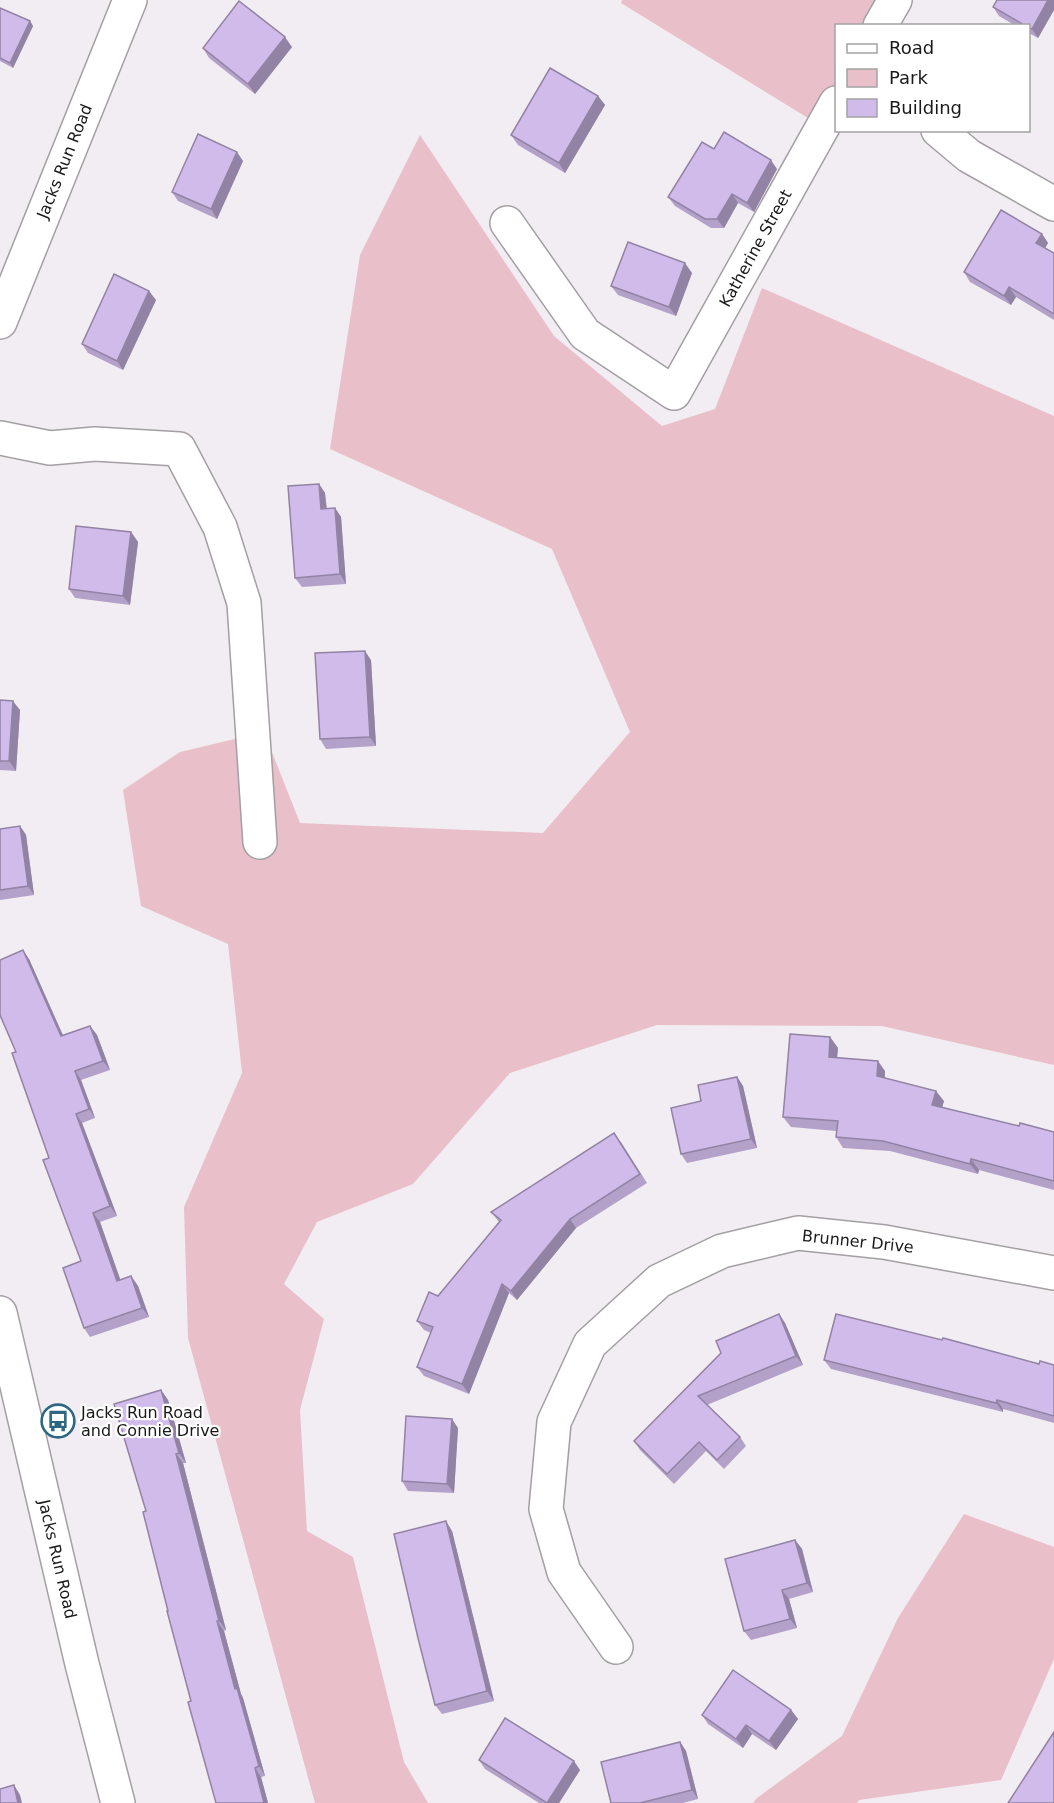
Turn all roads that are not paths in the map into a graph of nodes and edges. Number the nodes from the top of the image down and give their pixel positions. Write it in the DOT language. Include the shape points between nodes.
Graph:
graph roads {
  1 [pos="130,0"];
  2 [pos="835,108"];
  3 [pos="940,132"];
  4 [pos="1054,204"];
  5 [pos="507,223"];
  6 [pos="0,322"];
  7 [pos="0,438"];
  8 [pos="260,842"];
  9 [pos="1054,1274"];
  10 [pos="0,1313"];
  11 [pos="6,1370"];
  12 [pos="616,1647"];
  13 [pos="118,1803"];
  1 -- 6 [label="street, Jacks Run Road"];
  2 -- 5 [label="street, Katherine Street" via="674,393 585,334"];
  3 -- 4 [label="street" via="969,156"];
  7 -- 8 [label="street" via="50,448 95,444 179,449 220,527 244,603"];
  9 -- 12 [label="street, Brunner Drive" via="884,1242 798,1233 722,1251 658,1281 590,1344 554,1422 546,1509 564,1572"];
  10 -- 11 [label="street, Jacks Run Road"];
  11 -- 13 [label="street, Jacks Run Road" via="40,1479"];
}
